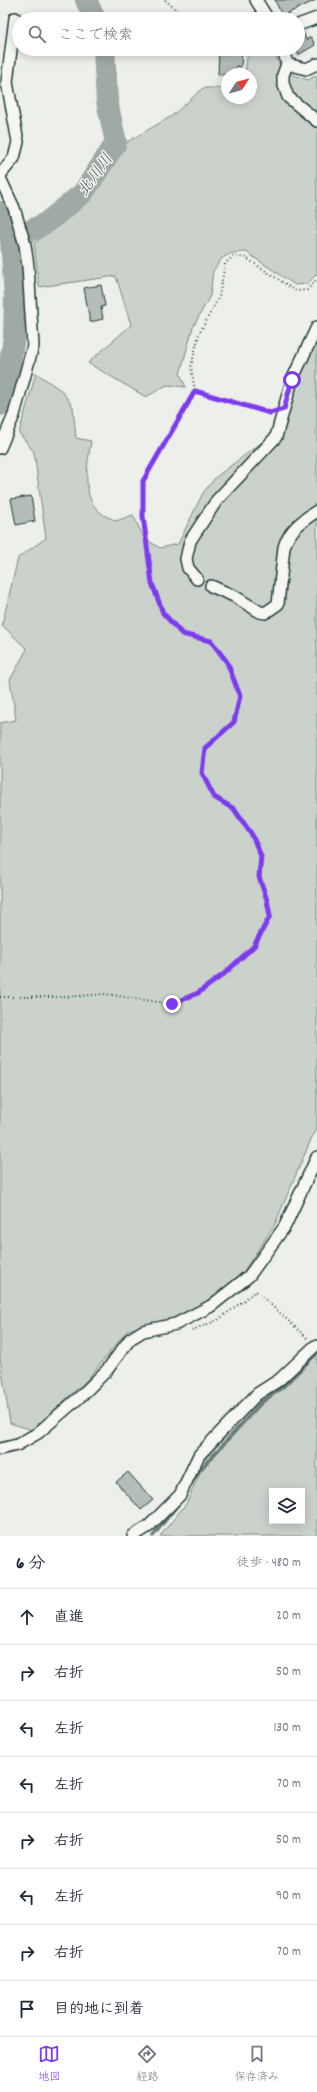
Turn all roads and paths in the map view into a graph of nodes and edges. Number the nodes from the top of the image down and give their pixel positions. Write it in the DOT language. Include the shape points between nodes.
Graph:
graph roads {
  1 [pos="165,0"];
  2 [pos="256,0"];
  3 [pos="179,12"];
  4 [pos="264,12"];
  5 [pos="317,18"];
  6 [pos="305,22"];
  7 [pos="12,42"];
  8 [pos="284,56"];
  9 [pos="287,64"];
  10 [pos="317,64"];
  11 [pos="317,121"];
  12 [pos="0,176"];
  13 [pos="317,279"];
  14 [pos="317,327"];
  15 [pos="195,391"];
  16 [pos="284,409"];
  17 [pos="0,448"];
  18 [pos="317,510"];
  19 [pos="197,579"];
  20 [pos="211,586"];
  21 [pos="0,997"];
  22 [pos="317,1157"];
  23 [pos="190,1331"];
  24 [pos="315,1346"];
  25 [pos="0,1448"];
  26 [pos="133,1536"];
  1 -- 3 [label="path"];
  2 -- 4 [label="street"];
  5 -- 6 [label="street"];
  7 -- 12 [label="street" via="7,82 18,142 14,158"];
  8 -- 9 [label="street"];
  9 -- 10 [label="street" via="306,69"];
  9 -- 11 [label="street" via="283,84 288,97"];
  12 -- 17 [label="street" via="14,208 25,245 33,346 14,415"];
  13 -- 15 [label="path" via="306,290 296,291 246,258 233,256 226,264 219,296 199,334 191,367"];
  14 -- 16 [label="street" via="292,380"];
  15 -- 16 [label="path" via="270,413"];
  15 -- 21 [label="path" via="143,481 143,516 152,583 163,613 182,634 211,641 227,662 240,696 234,722 205,748 202,773 214,797 234,809 252,835 261,856 259,877 270,916 254,946 224,974 198,993 172,1004 105,994"];
  16 -- 19 [label="street" via="276,437 217,500 190,541 186,559 188,568"];
  18 -- 20 [label="street" via="287,538 278,604 272,610 260,612"];
  22 -- 25 [label="street" via="284,1226 249,1276 211,1306 176,1324 143,1331 130,1339 107,1370 38,1433 17,1445"];
  23 -- 24 [label="path" via="218,1320 256,1291"];
  24 -- 26 [label="street" via="279,1380 257,1394 224,1428 199,1455 180,1495 149,1526"];
}
